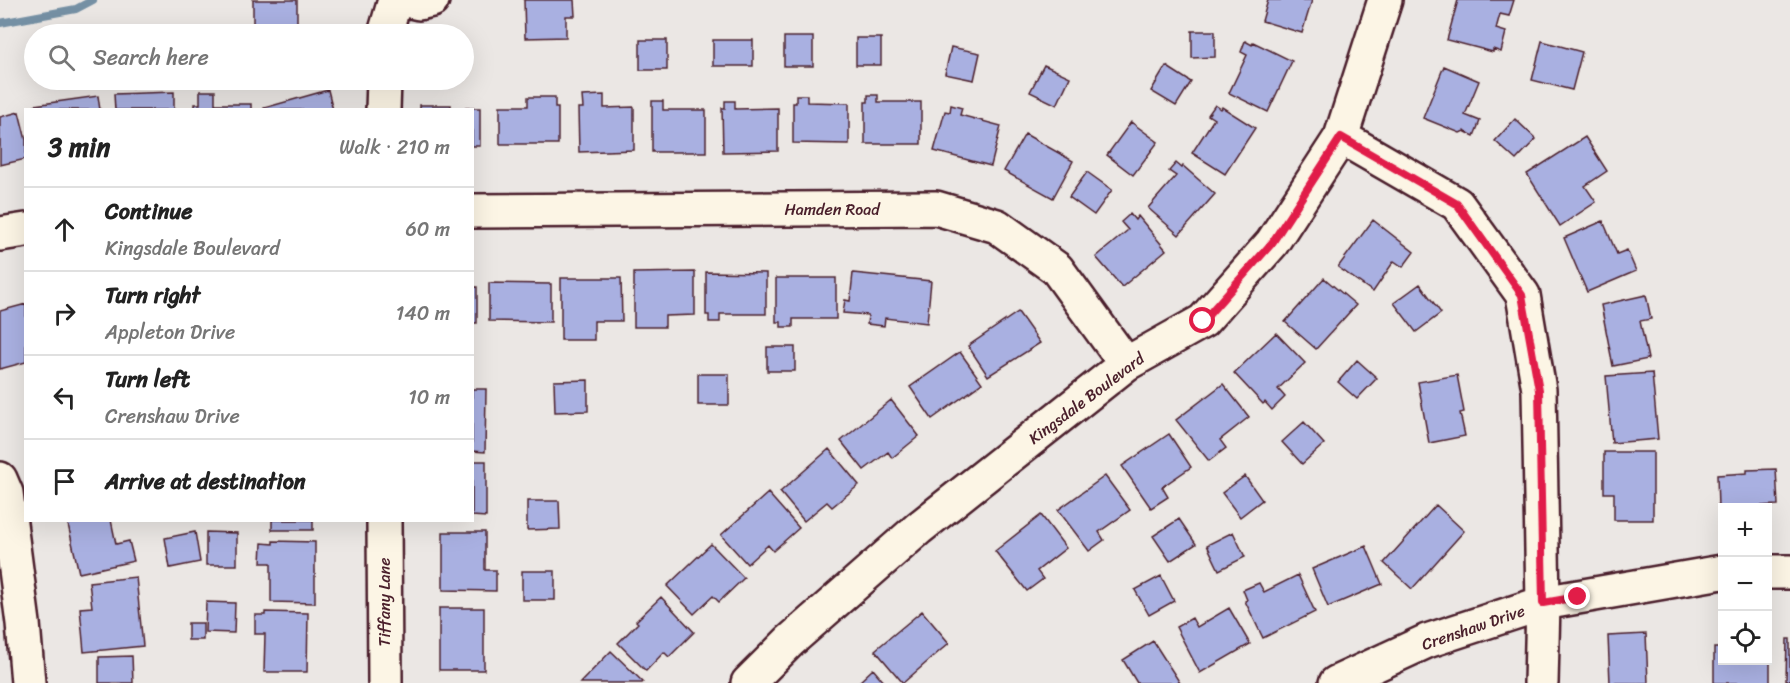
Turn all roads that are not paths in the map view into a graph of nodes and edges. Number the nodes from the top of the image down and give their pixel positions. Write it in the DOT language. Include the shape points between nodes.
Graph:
graph roads {
  1 [pos="395,0"];
  2 [pos="406,0"];
  3 [pos="432,0"];
  4 [pos="1384,0"];
  5 [pos="388,24"];
  6 [pos="384,90"];
  7 [pos="383,108"];
  8 [pos="1341,137"];
  9 [pos="474,211"];
  10 [pos="24,230"];
  11 [pos="0,234"];
  12 [pos="1126,364"];
  13 [pos="0,479"];
  14 [pos="384,522"];
  15 [pos="1772,572"];
  16 [pos="1790,572"];
  17 [pos="1718,573"];
  18 [pos="1543,603"];
  19 [pos="28,683"];
  20 [pos="385,683"];
  21 [pos="748,683"];
  22 [pos="1336,683"];
  23 [pos="1541,683"];
  1 -- 5 [label="street"];
  2 -- 3 [label="street"];
  4 -- 8 [label="street, Kingsdale Boulevard"];
  6 -- 7 [label="street"];
  8 -- 12 [label="street, Kingsdale Boulevard" via="1272,243 1203,321"];
  8 -- 18 [label="street" via="1457,204 1522,295 1539,390"];
  9 -- 12 [label="street, Hamden Road" via="936,208 997,225 1057,269"];
  10 -- 11 [label="street"];
  12 -- 21 [label="street, Kingsdale Boulevard" via="919,528"];
  13 -- 19 [label="street" via="6,493 24,623"];
  14 -- 20 [label="street, Tiffany Lane"];
  15 -- 16 [label="street"];
  17 -- 18 [label="street, Crenshaw Drive"];
  18 -- 22 [label="street, Crenshaw Drive" via="1427,640"];
  18 -- 23 [label="street"];
}
